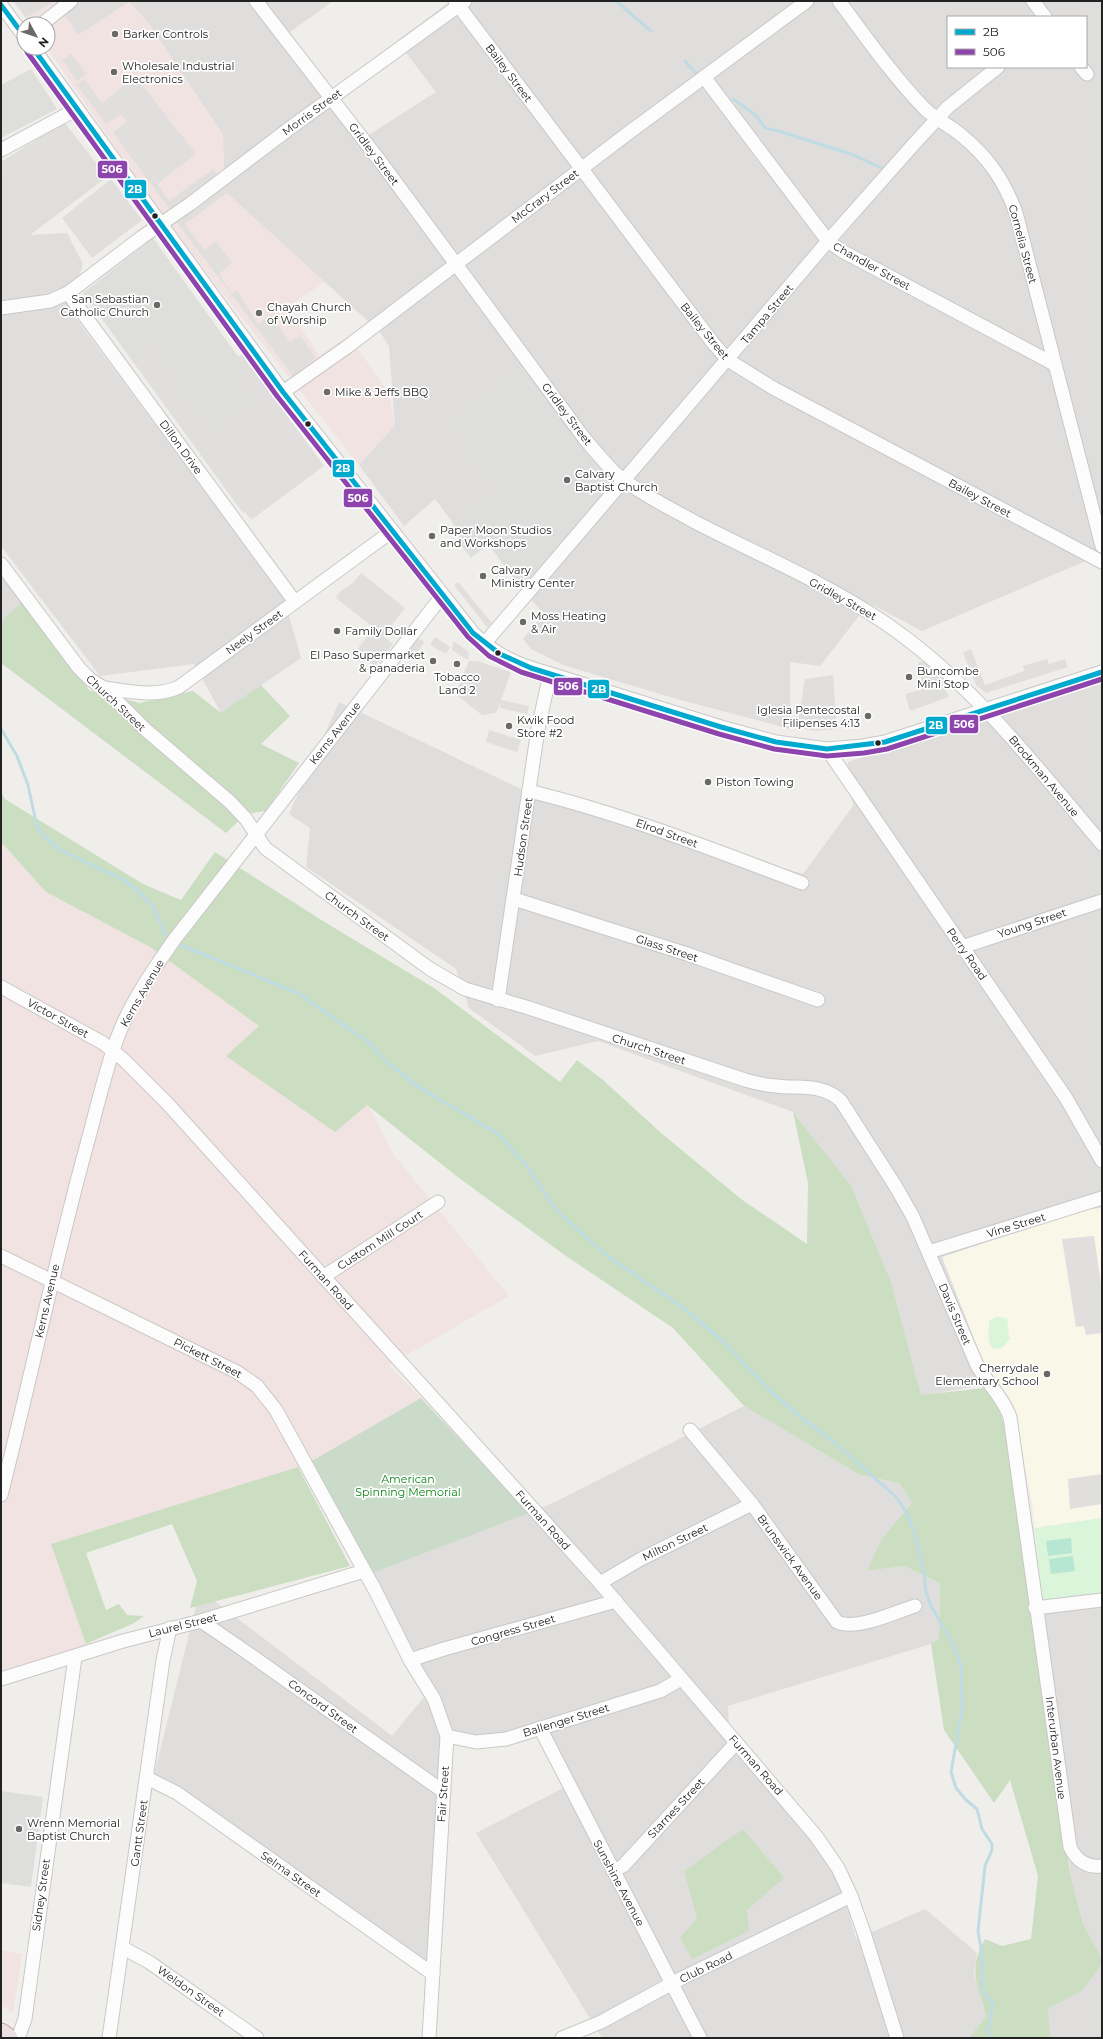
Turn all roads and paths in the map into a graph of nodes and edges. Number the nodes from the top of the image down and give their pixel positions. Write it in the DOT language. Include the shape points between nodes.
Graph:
graph roads {
  1 [pos="71,1"];
  2 [pos="256,1"];
  3 [pos="807,1"];
  4 [pos="839,1"];
  5 [pos="1033,1"];
  6 [pos="460,2"];
  7 [pos="3,13"];
  8 [pos="52,16"];
  9 [pos="1044,16"];
  10 [pos="16,27"];
  11 [pos="39,56"];
  12 [pos="997,68"];
  13 [pos="704,77"];
  14 [pos="332,98"];
  15 [pos="77,110"];
  16 [pos="937,119"];
  17 [pos="1,150"];
  18 [pos="582,168"];
  19 [pos="161,224"];
  20 [pos="828,241"];
  21 [pos="455,264"];
  22 [pos="68,293"];
  23 [pos="1,308"];
  24 [pos="728,360"];
  25 [pos="1054,364"];
  26 [pos="283,392"];
  27 [pos="625,480"];
  28 [pos="392,532"];
  29 [pos="1102,546"];
  30 [pos="1102,562"];
  31 [pos="1,564"];
  32 [pos="442,596"];
  33 [pos="295,602"];
  34 [pos="484,644"];
  35 [pos="1102,672"];
  36 [pos="550,674"];
  37 [pos="104,688"];
  38 [pos="986,708"];
  39 [pos="827,749"];
  40 [pos="529,791"];
  41 [pos="256,835"];
  42 [pos="1102,844"];
  43 [pos="802,883"];
  44 [pos="514,899"];
  45 [pos="1102,901"];
  46 [pos="962,946"];
  47 [pos="1,987"];
  48 [pos="498,1000"];
  49 [pos="818,1000"];
  50 [pos="113,1051"];
  51 [pos="824,1090"];
  52 [pos="1102,1161"];
  53 [pos="1102,1198"];
  54 [pos="438,1202"];
  55 [pos="929,1252"];
  56 [pos="1,1256"];
  57 [pos="323,1277"];
  58 [pos="51,1280"];
  59 [pos="690,1430"];
  60 [pos="1,1495"];
  61 [pos="752,1504"];
  62 [pos="364,1571"];
  63 [pos="600,1583"];
  64 [pos="1102,1600"];
  65 [pos="616,1601"];
  66 [pos="915,1606"];
  67 [pos="1035,1608"];
  68 [pos="201,1621"];
  69 [pos="170,1628"];
  70 [pos="75,1657"];
  71 [pos="410,1660"];
  72 [pos="1,1679"];
  73 [pos="681,1679"];
  74 [pos="540,1728"];
  75 [pos="447,1736"];
  76 [pos="736,1743"];
  77 [pos="147,1778"];
  78 [pos="444,1792"];
  79 [pos="1102,1866"];
  80 [pos="614,1872"];
  81 [pos="851,1896"];
  82 [pos="123,1948"];
  83 [pos="433,1974"];
  84 [pos="672,1984"];
  85 [pos="1,2033"];
  86 [pos="8,2038"];
  87 [pos="18,2038"];
  88 [pos="110,2038"];
  89 [pos="257,2038"];
  90 [pos="429,2038"];
  91 [pos="562,2038"];
  92 [pos="700,2038"];
  93 [pos="897,2038"];
  1 -- 8 [label="street"];
  2 -- 14 [label="street, Gridley Street"];
  3 -- 13 [label="street, McCrary Street"];
  4 -- 16 [label="street, Cornelia Street" via="915,97"];
  5 -- 9 [label="street"];
  6 -- 14 [label="street, Morris Street"];
  6 -- 18 [label="street, Bailey Street"];
  7 -- 10 [label="street"];
  11 -- 15 [label="street"];
  12 -- 16 [label="street, Tampa Street"];
  13 -- 18 [label="street, McCrary Street"];
  13 -- 20 [label="street, Chandler Street"];
  14 -- 19 [label="street, Morris Street"];
  14 -- 21 [label="street, Gridley Street"];
  15 -- 17 [label="street"];
  15 -- 19 [label="street"];
  16 -- 20 [label="street, Tampa Street"];
  16 -- 25 [label="street, Cornelia Street" via="960,134 977,150 1008,190"];
  18 -- 21 [label="street, McCrary Street"];
  18 -- 24 [label="street, Bailey Street"];
  19 -- 22 [label="street, Morris Street"];
  19 -- 26 [label="street"];
  20 -- 24 [label="street, Tampa Street"];
  20 -- 25 [label="street, Chandler Street" via="842,251"];
  21 -- 26 [label="street, McCrary Street" via="347,347"];
  21 -- 27 [label="street, Gridley Street" via="584,438 604,462"];
  22 -- 23 [label="street, Morris Street" via="50,301"];
  22 -- 33 [label="street, Dillon Drive"];
  24 -- 27 [label="street, Tampa Street"];
  24 -- 30 [label="street, Bailey Street" via="773,388"];
  25 -- 29 [label="street, Cornelia Street"];
  26 -- 28 [label="street"];
  27 -- 34 [label="street, Tampa Street"];
  27 -- 38 [label="street, Gridley Street" via="669,508 829,590 880,620 930,656"];
  28 -- 32 [label="street"];
  28 -- 33 [label="street, Neely Street"];
  31 -- 37 [label="street, Church Street" via="75,663 91,680"];
  32 -- 34 [label="street"];
  32 -- 41 [label="street, Kerns Avenue"];
  33 -- 37 [label="street, Neely Street" via="170,692 150,694"];
  34 -- 36 [label="street" via="509,660"];
  35 -- 38 [label="street"];
  36 -- 39 [label="street" via="748,735 794,746"];
  36 -- 40 [label="street, Hudson Street" via="538,729"];
  37 -- 41 [label="street, Church Street" via="146,730 230,802 246,819"];
  38 -- 39 [label="street" via="885,742"];
  38 -- 42 [label="street, Brockman Avenue"];
  39 -- 46 [label="street, Perry Road"];
  40 -- 43 [label="street, Elrod Street" via="577,802 655,828"];
  40 -- 44 [label="street, Hudson Street"];
  41 -- 48 [label="street, Church Street" via="265,848 275,856 430,969 465,989"];
  41 -- 50 [label="street, Kerns Avenue" via="149,976"];
  44 -- 48 [label="street, Hudson Street"];
  44 -- 49 [label="street, Glass Street" via="687,954"];
  45 -- 46 [label="street, Young Street"];
  46 -- 52 [label="street, Perry Road" via="1066,1098"];
  47 -- 50 [label="street, Victor Street"];
  48 -- 51 [label="street, Church Street" via="745,1080 776,1086"];
  50 -- 57 [label="street, Furman Road" via="167,1103"];
  50 -- 58 [label="street, Kerns Avenue"];
  51 -- 55 [label="street, Davis Street" via="835,1095 845,1108 896,1187"];
  53 -- 55 [label="street, Vine Street"];
  54 -- 57 [label="street, Custom Mill Court"];
  55 -- 67 [label="street, Davis Street" via="977,1365 1010,1417"];
  56 -- 58 [label="street, Pickett Street"];
  57 -- 63 [label="street, Furman Road"];
  58 -- 60 [label="street, Kerns Avenue"];
  58 -- 62 [label="street, Pickett Street" via="237,1372 257,1386 276,1410"];
  59 -- 61 [label="street, Brunswick Avenue"];
  61 -- 63 [label="street, Milton Street" via="641,1559"];
  61 -- 66 [label="street, Brunswick Avenue" via="837,1622 846,1625 859,1624"];
  62 -- 68 [label="street, Laurel Street"];
  62 -- 71 [label="street, Fair Street"];
  63 -- 65 [label="street, Furman Road"];
  64 -- 67 [label="street"];
  65 -- 71 [label="street, Congress Street"];
  65 -- 73 [label="street, Furman Road"];
  67 -- 79 [label="street, Interurban Avenue" via="1051,1702 1070,1847 1081,1862"];
  68 -- 69 [label="street, Laurel Street"];
  68 -- 78 [label="street, Concord Street"];
  69 -- 70 [label="street, Laurel Street"];
  69 -- 77 [label="street, Gantt Street" via="163,1660"];
  70 -- 72 [label="street, Laurel Street"];
  70 -- 87 [label="street, Sidney Street" via="25,2019"];
  71 -- 75 [label="street, Fair Street" via="434,1699"];
  73 -- 74 [label="street, Ballenger Street" via="660,1691"];
  73 -- 76 [label="street, Furman Road"];
  74 -- 75 [label="street, Ballenger Street" via="494,1741 470,1742"];
  74 -- 80 [label="street, Sunshine Avenue"];
  75 -- 78 [label="street, Fair Street"];
  76 -- 80 [label="street, Starnes Street" via="623,1866"];
  76 -- 81 [label="street, Furman Road" via="816,1836 838,1868"];
  77 -- 82 [label="street, Gantt Street"];
  77 -- 83 [label="street, Selma Street" via="177,1793"];
  78 -- 83 [label="street, Fair Street"];
  80 -- 84 [label="street, Sunshine Avenue"];
  81 -- 84 [label="street, Club Road"];
  81 -- 93 [label="street, Furman Road"];
  82 -- 88 [label="street, Gantt Street"];
  82 -- 89 [label="street, Weldon Street" via="149,1962"];
  83 -- 90 [label="street, Fair Street"];
  84 -- 91 [label="street, Club Road" via="601,2022"];
  84 -- 92 [label="street, Sunshine Avenue"];
  85 -- 86 [label="highway"];
}
